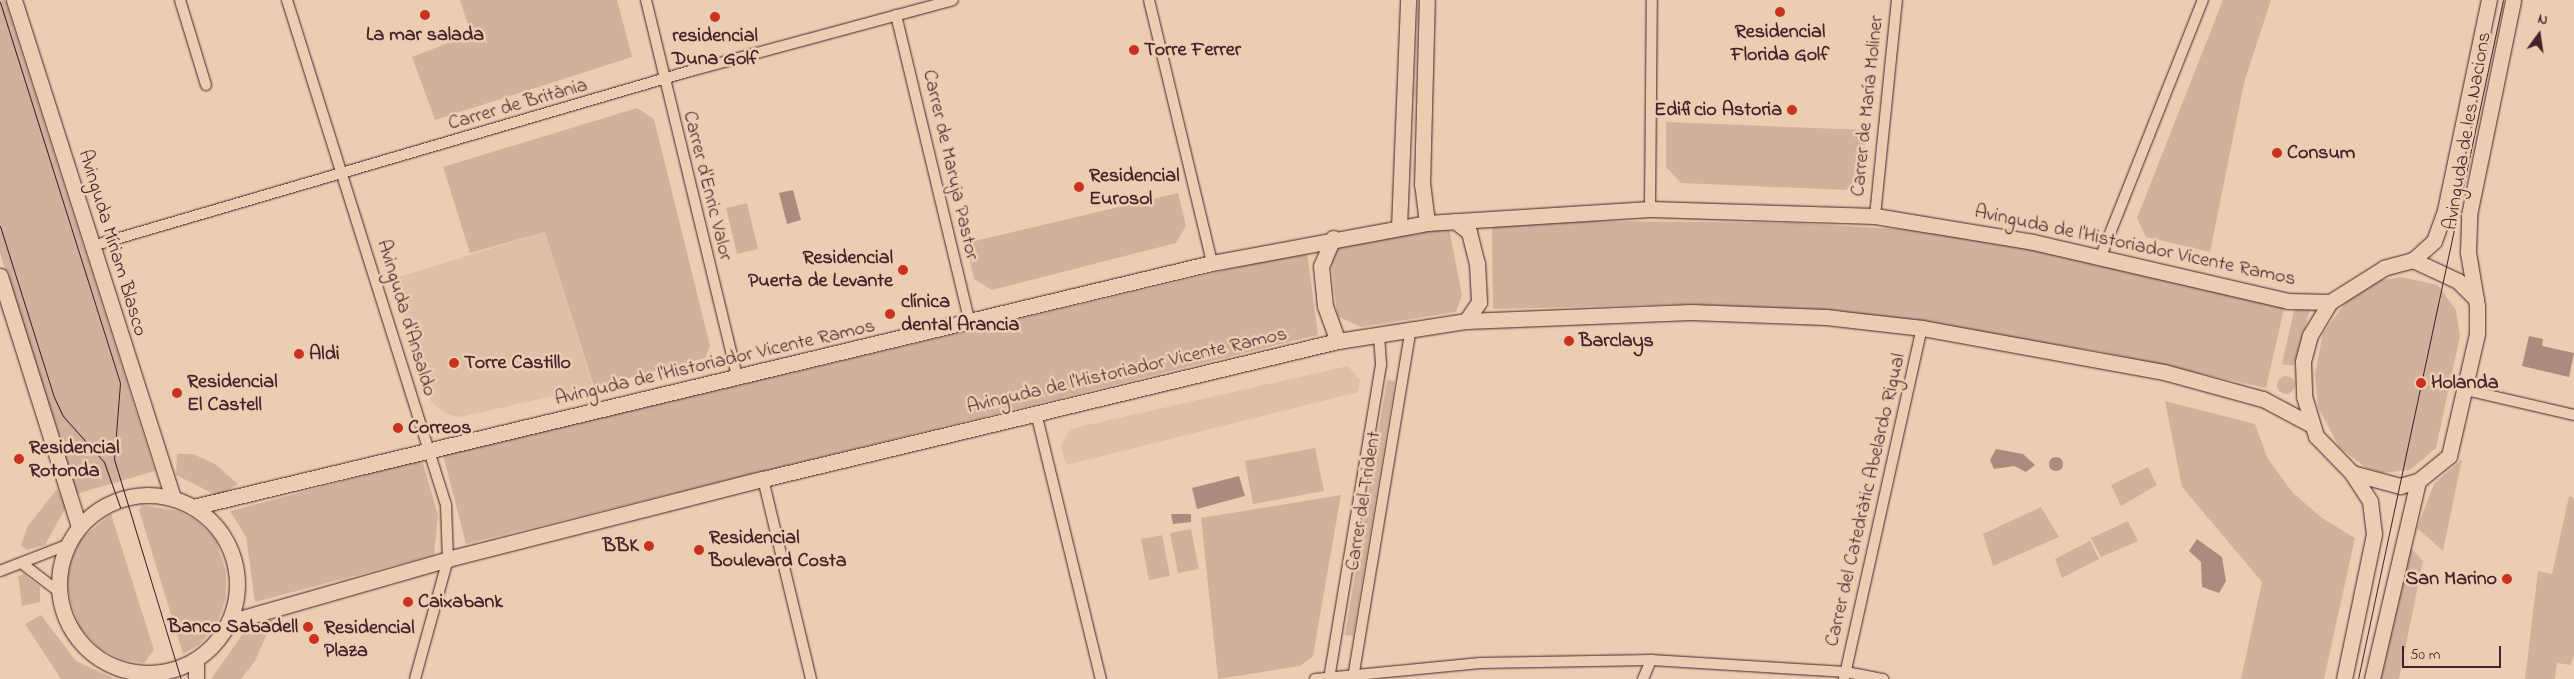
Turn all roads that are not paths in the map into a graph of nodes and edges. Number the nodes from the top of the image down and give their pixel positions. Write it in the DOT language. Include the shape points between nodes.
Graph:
graph roads {
  1 [pos="14,0"];
  2 [pos="180,0"];
  3 [pos="288,0"];
  4 [pos="646,0"];
  5 [pos="953,0"];
  6 [pos="1149,0"];
  7 [pos="1408,0"];
  8 [pos="1427,0"];
  9 [pos="1652,0"];
  10 [pos="1897,0"];
  11 [pos="2203,0"];
  12 [pos="2489,0"];
  13 [pos="2513,0"];
  14 [pos="896,15"];
  15 [pos="662,80"];
  16 [pos="206,85"];
  17 [pos="343,175"];
  18 [pos="1650,209"];
  19 [pos="1875,216"];
  20 [pos="1455,221"];
  21 [pos="1427,223"];
  22 [pos="1399,227"];
  23 [pos="1333,238"];
  24 [pos="92,246"];
  25 [pos="2101,256"];
  26 [pos="2414,260"];
  27 [pos="1212,263"];
  28 [pos="0,276"];
  29 [pos="2476,299"];
  30 [pos="2330,302"];
  31 [pos="1466,321"];
  32 [pos="970,324"];
  33 [pos="1410,328"];
  34 [pos="1922,328"];
  35 [pos="1379,332"];
  36 [pos="1338,341"];
  37 [pos="738,379"];
  38 [pos="2466,390"];
  39 [pos="1036,413"];
  40 [pos="2574,415"];
  41 [pos="2312,425"];
  42 [pos="428,450"];
  43 [pos="2352,473"];
  44 [pos="763,479"];
  45 [pos="2418,480"];
  46 [pos="172,498"];
  47 [pos="193,507"];
  48 [pos="79,526"];
  49 [pos="67,545"];
  50 [pos="448,559"];
  51 [pos="24,565"];
  52 [pos="0,571"];
  53 [pos="58,591"];
  54 [pos="229,622"];
  55 [pos="196,660"];
  56 [pos="1651,660"];
  57 [pos="153,676"];
  58 [pos="1354,676"];
  59 [pos="1845,676"];
  60 [pos="1329,677"];
  61 [pos="196,679"];
  62 [pos="414,679"];
  63 [pos="811,679"];
  64 [pos="1101,679"];
  65 [pos="1315,679"];
  66 [pos="1643,679"];
  67 [pos="1882,679"];
  68 [pos="2344,679"];
  69 [pos="2372,679"];
  1 -- 24 [label="street, Avinguda Míriam Blasco"];
  2 -- 16 [label="street"];
  3 -- 17 [label="street, Avinguda d'Ansaldo"];
  4 -- 15 [label="street, Carrer d'Enric Valor"];
  5 -- 14 [label="street, Carrer de Britània"];
  6 -- 27 [label="street"];
  7 -- 22 [label="street"];
  8 -- 21 [label="street" via="1422,185"];
  9 -- 18 [label="street"];
  10 -- 19 [label="street, Carrer de María Moliner"];
  11 -- 25 [label="street"];
  12 -- 26 [label="street, Avinguda de les Nacions" via="2444,210 2434,240"];
  13 -- 29 [label="street, Avinguda de les Nacions" via="2470,215 2468,252"];
  14 -- 15 [label="street, Carrer de Britània"];
  14 -- 32 [label="street, Carrer de Maruja Pastor"];
  15 -- 17 [label="street, Carrer de Britània"];
  15 -- 37 [label="street, Carrer d'Enric Valor"];
  17 -- 24 [label="street, Carrer de Britània"];
  17 -- 42 [label="street, Avinguda d'Ansaldo"];
  18 -- 19 [label="street, Avinguda de l'Historiador Vicente Ramos"];
  18 -- 20 [label="street, Avinguda de l'Historiador Vicente Ramos"];
  19 -- 25 [label="street, Avinguda de l'Historiador Vicente Ramos"];
  20 -- 21 [label="street, Avinguda de l'Historiador Vicente Ramos"];
  20 -- 31 [label="street" via="1469,232 1477,263 1480,302"];
  21 -- 22 [label="street, Avinguda de l'Historiador Vicente Ramos"];
  22 -- 23 [label="street, Avinguda de l'Historiador Vicente Ramos"];
  23 -- 27 [label="street, Avinguda de l'Historiador Vicente Ramos"];
  23 -- 36 [label="street" via="1322,266 1325,306"];
  24 -- 46 [label="street, Avinguda Míriam Blasco"];
  25 -- 30 [label="street, Avinguda de l'Historiador Vicente Ramos" via="2288,301"];
  26 -- 29 [label="street" via="2458,281"];
  26 -- 30 [label="street" via="2384,268"];
  27 -- 32 [label="street, Avinguda de l'Historiador Vicente Ramos"];
  28 -- 48 [label="street"];
  29 -- 38 [label="street, Avinguda de les Nacions" via="2477,334"];
  30 -- 41 [label="street" via="2310,335 2303,362 2304,396"];
  31 -- 33 [label="street, Avinguda de l'Historiador Vicente Ramos"];
  31 -- 34 [label="street, Avinguda de l'Historiador Vicente Ramos" via="1691,312 1826,317"];
  32 -- 37 [label="street, Avinguda de l'Historiador Vicente Ramos"];
  33 -- 35 [label="street, Avinguda de l'Historiador Vicente Ramos"];
  33 -- 58 [label="street, Carrer del Trident"];
  34 -- 41 [label="street, Avinguda de l'Historiador Vicente Ramos" via="2164,372 2263,399"];
  34 -- 59 [label="street, Carrer del Catedràtic Abelardo Rigual"];
  35 -- 36 [label="street, Avinguda de l'Historiador Vicente Ramos"];
  35 -- 60 [label="street, Carrer del Trident" via="1381,364"];
  36 -- 39 [label="street, Avinguda de l'Historiador Vicente Ramos"];
  37 -- 42 [label="street, Avinguda de l'Historiador Vicente Ramos"];
  38 -- 40 [label="street"];
  38 -- 45 [label="street, Avinguda de les Nacions" via="2449,456"];
  39 -- 44 [label="street, Avinguda de l'Historiador Vicente Ramos"];
  39 -- 64 [label="street"];
  41 -- 43 [label="street" via="2329,453"];
  42 -- 47 [label="street, Avinguda de l'Historiador Vicente Ramos"];
  42 -- 50 [label="street, Avinguda d'Ansaldo" via="446,505"];
  43 -- 45 [label="street" via="2390,487"];
  43 -- 68 [label="street" via="2370,501 2374,534"];
  44 -- 50 [label="street, Avinguda de l'Historiador Vicente Ramos"];
  44 -- 63 [label="street"];
  45 -- 69 [label="street"];
  46 -- 47 [label="street"];
  46 -- 48 [label="street" via="124,498 99,509"];
  47 -- 54 [label="street" via="211,521 229,546 237,586"];
  48 -- 49 [label="street"];
  49 -- 51 [label="street"];
  49 -- 53 [label="street"];
  50 -- 54 [label="street, Avinguda de l'Historiador Vicente Ramos"];
  50 -- 62 [label="street, Avinguda d'Ansaldo"];
  51 -- 52 [label="street"];
  51 -- 53 [label="street"];
  53 -- 57 [label="street" via="67,624 96,657 116,668"];
  54 -- 55 [label="street"];
  55 -- 57 [label="street"];
  55 -- 61 [label="street"];
  56 -- 58 [label="street" via="1480,663"];
  56 -- 59 [label="street"];
  56 -- 66 [label="street"];
  58 -- 60 [label="street"];
  59 -- 67 [label="street"];
  60 -- 65 [label="street"];
}
